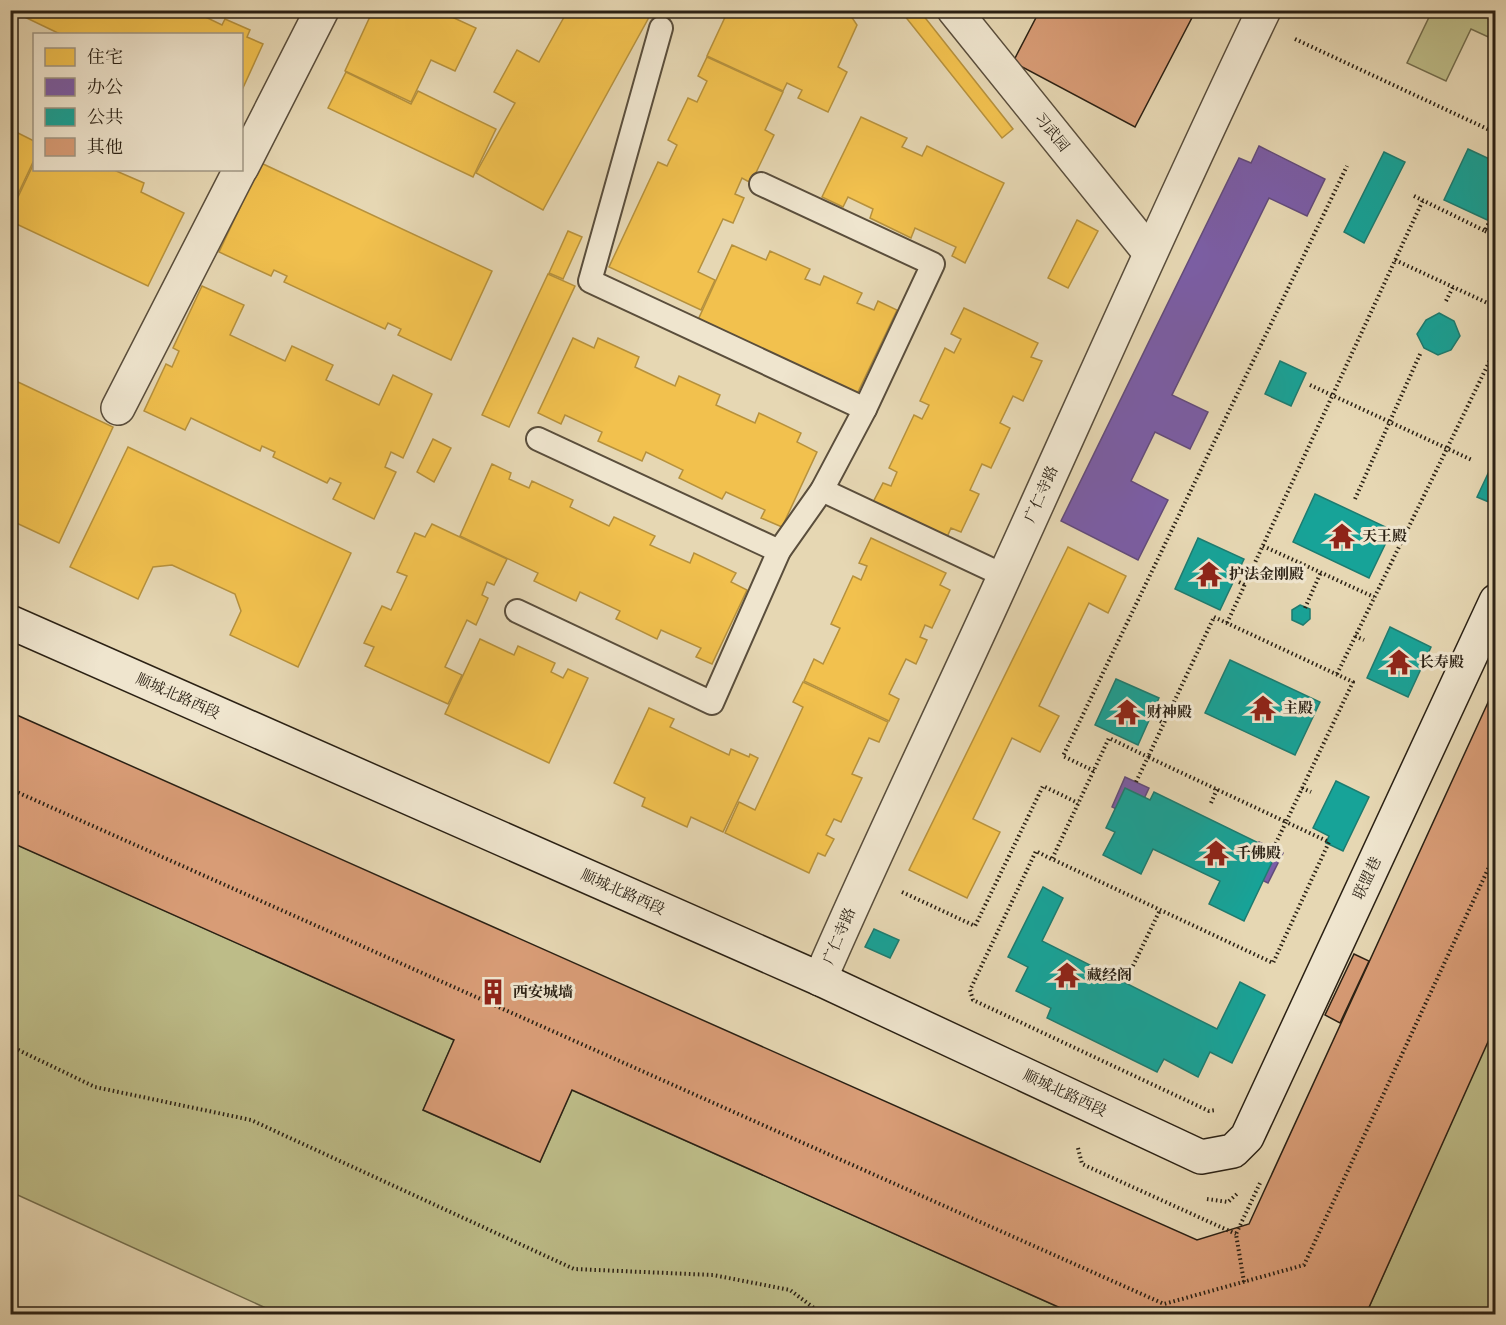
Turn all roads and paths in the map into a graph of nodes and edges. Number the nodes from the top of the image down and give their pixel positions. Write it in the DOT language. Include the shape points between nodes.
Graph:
graph roads {
  1 [pos="322,10"];
  2 [pos="954,10"];
  3 [pos="1262,16"];
  4 [pos="661,28"];
  5 [pos="1496,133"];
  6 [pos="243,164"];
  7 [pos="1347,166"];
  8 [pos="239,171"];
  9 [pos="761,184"];
  10 [pos="1414,196"];
  11 [pos="1423,200"];
  12 [pos="1496,208"];
  13 [pos="1485,231"];
  14 [pos="1496,236"];
  15 [pos="1150,253"];
  16 [pos="1395,260"];
  17 [pos="1454,287"];
  18 [pos="1446,301"];
  19 [pos="1496,307"];
  20 [pos="1496,348"];
  21 [pos="1421,352"];
  22 [pos="1310,385"];
  23 [pos="1333,395"];
  24 [pos="118,408"];
  25 [pos="865,409"];
  26 [pos="1389,422"];
  27 [pos="538,439"];
  28 [pos="1446,448"];
  29 [pos="1472,460"];
  30 [pos="822,490"];
  31 [pos="1355,499"];
  32 [pos="1263,546"];
  33 [pos="779,550"];
  34 [pos="1321,572"];
  35 [pos="1005,576"];
  36 [pos="1235,580"];
  37 [pos="1245,585"];
  38 [pos="1374,597"];
  39 [pos="1496,601"];
  40 [pos="1305,608"];
  41 [pos="517,611"];
  42 [pos="10,622"];
  43 [pos="1227,623"];
  44 [pos="1355,636"];
  45 [pos="1364,640"];
  46 [pos="1337,674"];
  47 [pos="1148,715"];
  48 [pos="1164,723"];
  49 [pos="1148,757"];
  50 [pos="1094,771"];
  51 [pos="1136,782"];
  52 [pos="1302,788"];
  53 [pos="10,789"];
  54 [pos="1217,789"];
  55 [pos="1311,792"];
  56 [pos="1078,803"];
  57 [pos="1211,803"];
  58 [pos="1286,822"];
  59 [pos="1273,849"];
  60 [pos="1496,852"];
  61 [pos="1052,859"];
  62 [pos="865,875"];
  63 [pos="1160,910"];
  64 [pos="1273,963"];
  65 [pos="1279,967"];
  66 [pos="1131,970"];
  67 [pos="820,979"];
  68 [pos="10,1046"];
  69 [pos="1220,1110"];
  70 [pos="1078,1148"];
  71 [pos="1233,1151"];
  72 [pos="1244,1282"];
  73 [pos="822,1314"];
  1 -- 6 [label="street"];
  2 -- 15 [label="street, 习武园"];
  3 -- 5 [label="path"];
  3 -- 15 [label="street, 广仁寺路"];
  4 -- 25 [label="lane" via="590,281"];
  7 -- 50 [label="path" via="1063,756"];
  8 -- 24 [label="street"];
  9 -- 25 [label="lane" via="933,264"];
  10 -- 11 [label="path"];
  11 -- 13 [label="path"];
  11 -- 16 [label="path"];
  12 -- 13 [label="path"];
  13 -- 14 [label="path"];
  15 -- 35 [label="street, 广仁寺路"];
  16 -- 17 [label="path"];
  16 -- 23 [label="path"];
  17 -- 18 [label="path"];
  17 -- 19 [label="path"];
  20 -- 28 [label="path"];
  21 -- 26 [label="path"];
  22 -- 23 [label="path"];
  23 -- 26 [label="path"];
  23 -- 32 [label="path"];
  25 -- 30 [label="lane"];
  26 -- 28 [label="path"];
  26 -- 31 [label="path"];
  27 -- 33 [label="lane"];
  28 -- 29 [label="path"];
  28 -- 38 [label="path"];
  30 -- 33 [label="lane"];
  30 -- 35 [label="lane"];
  32 -- 34 [label="path"];
  32 -- 37 [label="path"];
  33 -- 41 [label="lane" via="712,703"];
  34 -- 38 [label="path"];
  34 -- 40 [label="path"];
  35 -- 62 [label="street, 广仁寺路"];
  36 -- 37 [label="path"];
  37 -- 43 [label="path"];
  38 -- 44 [label="path"];
  39 -- 71 [label="street, 联盟巷" via="1247,1137"];
  42 -- 67 [label="street, 顺城北路西段"];
  43 -- 46 [label="path"];
  43 -- 48 [label="path" via="1214,617"];
  44 -- 45 [label="path"];
  44 -- 46 [label="path"];
  46 -- 52 [label="path" via="1353,682"];
  47 -- 48 [label="path"];
  48 -- 49 [label="path"];
  49 -- 50 [label="path" via="1108,738"];
  49 -- 51 [label="path"];
  49 -- 54 [label="path"];
  50 -- 56 [label="path"];
  52 -- 55 [label="path"];
  52 -- 58 [label="path"];
  53 -- 72 [label="path" via="1164,1304"];
  54 -- 57 [label="path"];
  54 -- 58 [label="path"];
  56 -- 61 [label="path"];
  56 -- 62 [label="path" via="1043,786 975,926"];
  58 -- 59 [label="path"];
  58 -- 64 [label="path" via="1329,842"];
  60 -- 72 [label="path" via="1304,1265"];
  61 -- 63 [label="path"];
  61 -- 69 [label="path" via="1036,851 970,990 973,1000 1209,1111"];
  62 -- 67 [label="street, 广仁寺路"];
  63 -- 64 [label="path"];
  63 -- 66 [label="path"];
  64 -- 65 [label="path"];
  67 -- 71 [label="street, 顺城北路西段" via="1202,1157"];
  68 -- 73 [label="path" via="94,1087 250,1120 574,1269 724,1277 790,1290"];
  70 -- 72 [label="path" via="1082,1164 1236,1234"];
}
